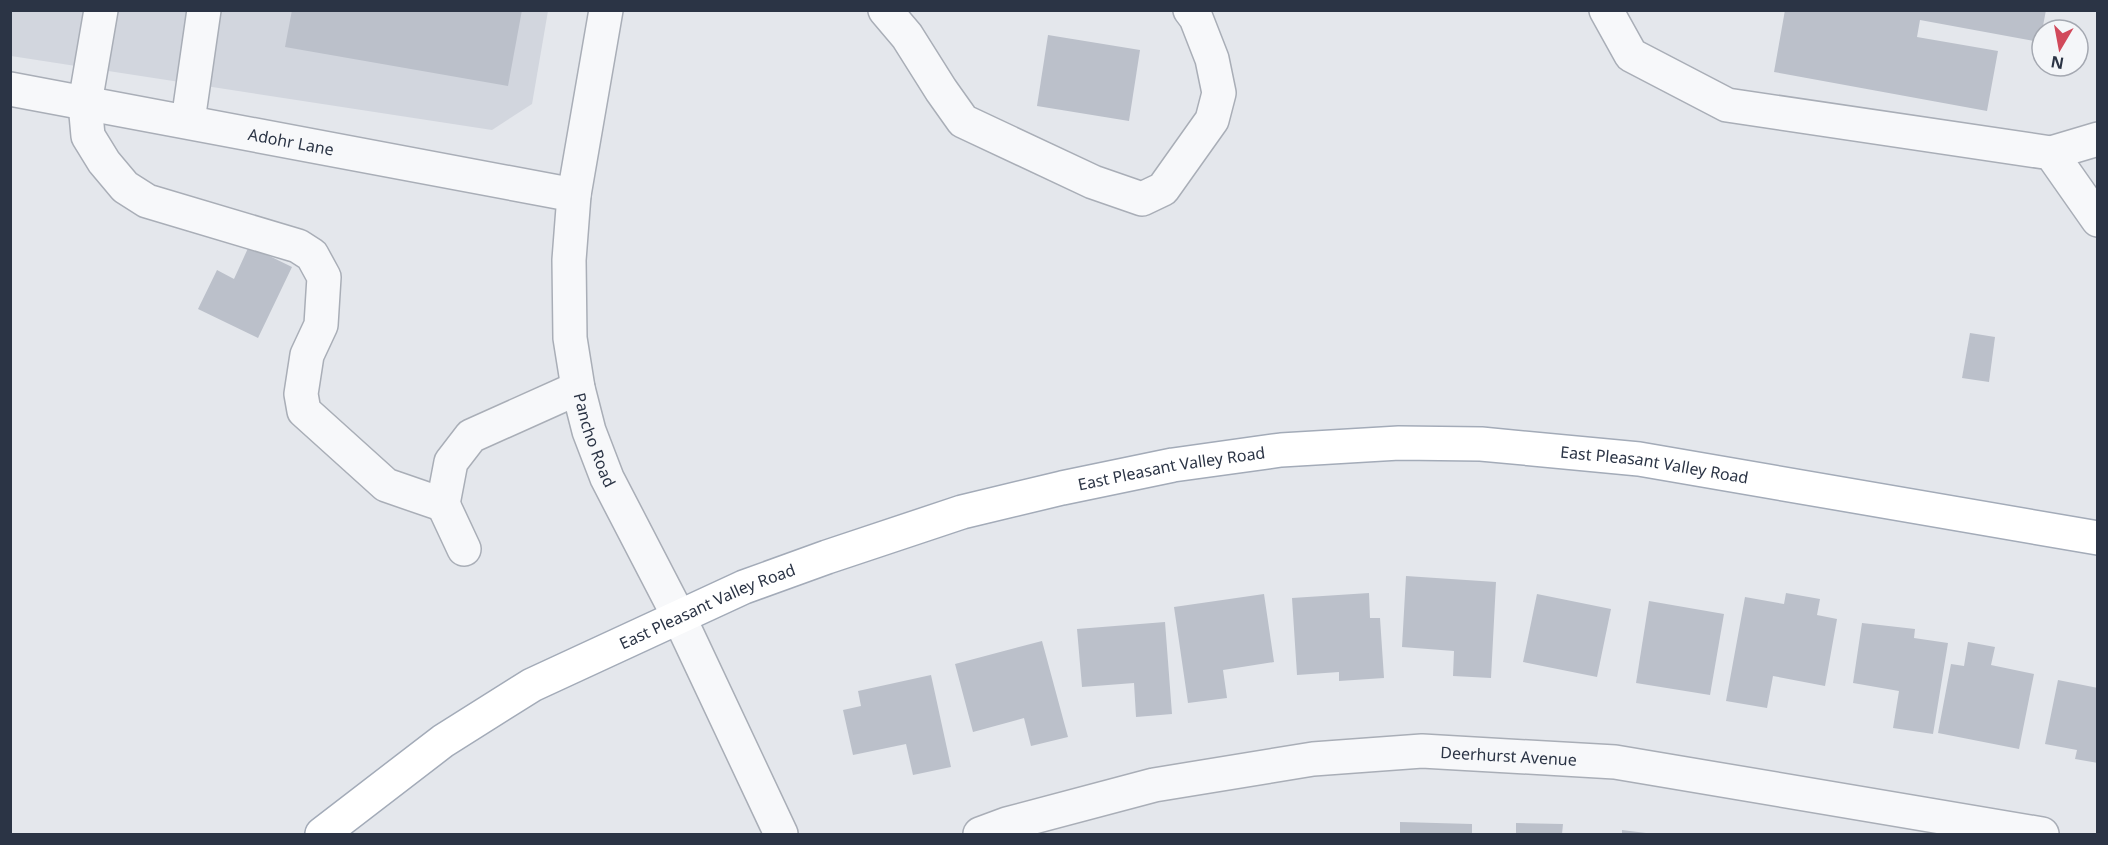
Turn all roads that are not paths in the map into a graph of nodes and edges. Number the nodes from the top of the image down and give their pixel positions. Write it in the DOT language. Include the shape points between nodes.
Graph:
graph roads {
  1 [pos="101,10"];
  2 [pos="204,10"];
  3 [pos="606,10"];
  4 [pos="885,10"];
  5 [pos="1190,10"];
  6 [pos="1606,10"];
  7 [pos="10,88"];
  8 [pos="85,103"];
  9 [pos="188,121"];
  10 [pos="2097,140"];
  11 [pos="2051,153"];
  12 [pos="574,195"];
  13 [pos="2097,220"];
  14 [pos="578,388"];
  15 [pos="444,505"];
  16 [pos="2097,538"];
  17 [pos="464,549"];
  18 [pos="679,617"];
  19 [pos="322,834"];
  20 [pos="781,834"];
  21 [pos="980,834"];
  22 [pos="2042,834"];
  1 -- 8 [label="street"];
  2 -- 9 [label="street"];
  3 -- 12 [label="street, Pancho Road"];
  4 -- 5 [label="street" via="908,36 963,121 1093,182 1142,200 1163,189 1212,120 1219,93 1212,59"];
  6 -- 11 [label="street" via="1631,55 1727,105"];
  7 -- 8 [label="street, Adohr Lane"];
  8 -- 9 [label="street, Adohr Lane"];
  8 -- 15 [label="street" via="88,136 125,187 147,201 298,246 312,255 324,277 321,325 307,355 301,394 304,411 386,485"];
  9 -- 12 [label="street, Adohr Lane"];
  10 -- 11 [label="street"];
  11 -- 13 [label="street"];
  12 -- 14 [label="street, Pancho Road" via="569,260 570,338"];
  14 -- 15 [label="street" via="471,436 451,462"];
  14 -- 18 [label="street, Pancho Road" via="607,478"];
  15 -- 17 [label="street"];
  16 -- 18 [label="main road, East Pleasant Valley Road" via="1639,459 1481,444 1399,443 1281,450 1173,465 962,512 744,587"];
  18 -- 19 [label="main road, East Pleasant Valley Road" via="532,685 443,741"];
  18 -- 20 [label="street, Pancho Road"];
  21 -- 22 [label="street, Deerhurst Avenue" via="1154,785 1313,759 1422,751 1615,762"];
}
